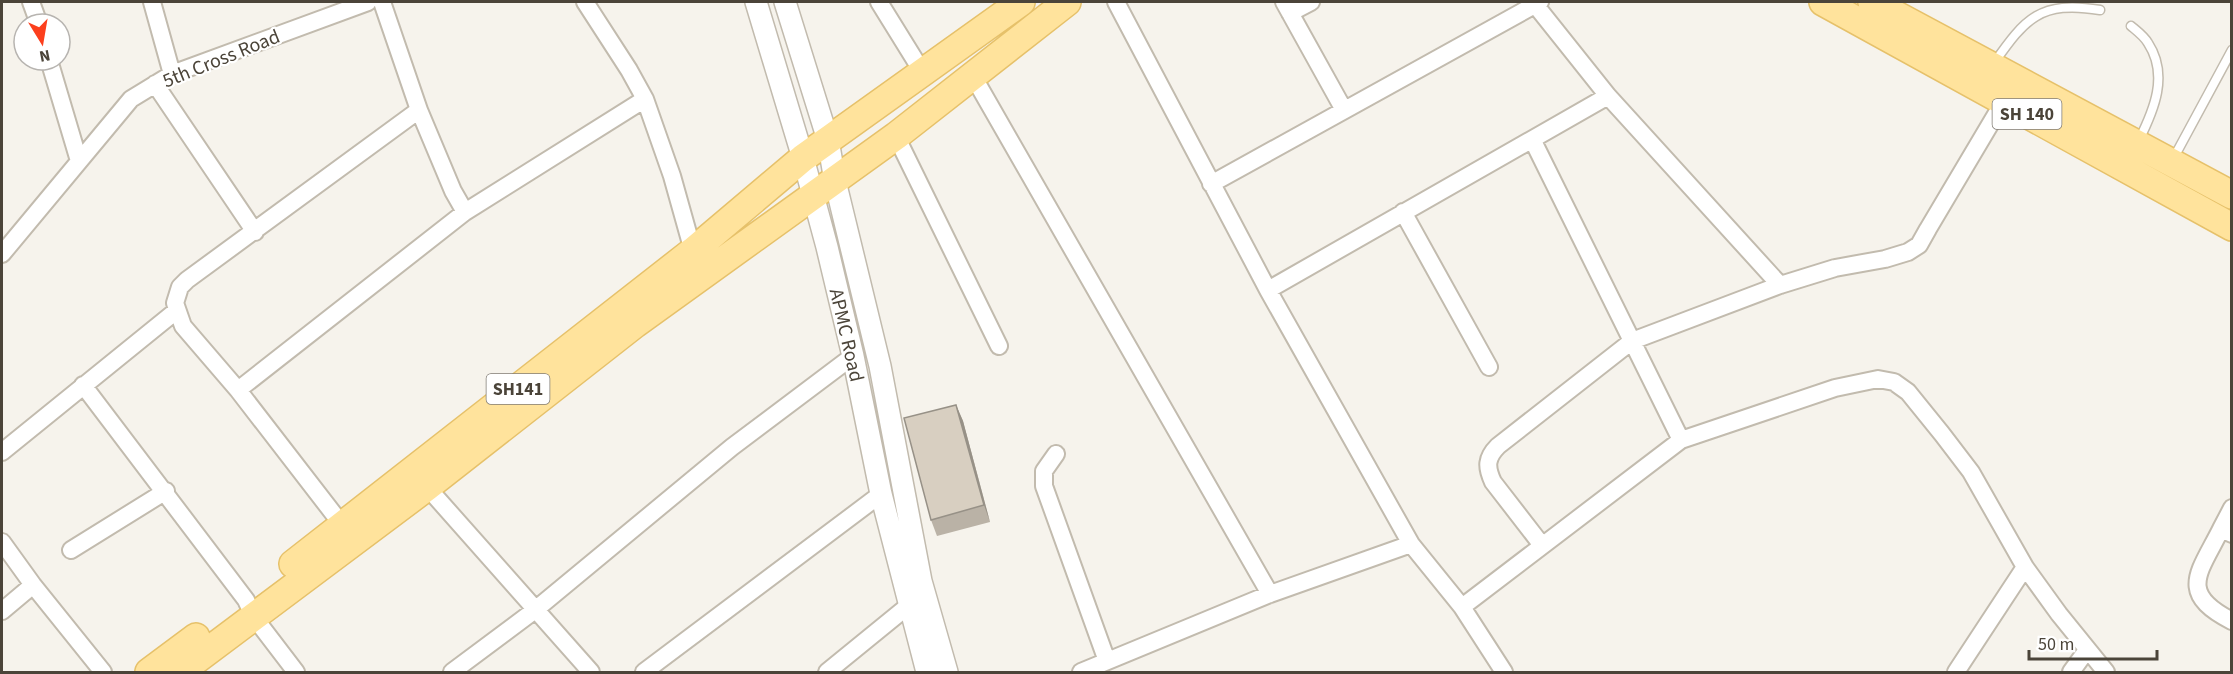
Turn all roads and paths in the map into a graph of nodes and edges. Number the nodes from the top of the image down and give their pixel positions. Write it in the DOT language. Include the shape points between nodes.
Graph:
graph roads {
  1 [pos="152,2"];
  2 [pos="368,2"];
  3 [pos="382,2"];
  4 [pos="585,2"];
  5 [pos="756,2"];
  6 [pos="785,2"];
  7 [pos="879,2"];
  8 [pos="1021,2"];
  9 [pos="1067,2"];
  10 [pos="1116,2"];
  11 [pos="1311,2"];
  12 [pos="1536,2"];
  13 [pos="1823,2"];
  14 [pos="1872,2"];
  15 [pos="1287,7"];
  16 [pos="2100,10"];
  17 [pos="2131,26"];
  18 [pos="2232,50"];
  19 [pos="1992,66"];
  20 [pos="53,72"];
  21 [pos="923,73"];
  22 [pos="172,74"];
  23 [pos="973,76"];
  24 [pos="155,84"];
  25 [pos="1608,96"];
  26 [pos="645,99"];
  27 [pos="2004,101"];
  28 [pos="419,110"];
  29 [pos="1344,110"];
  30 [pos="896,136"];
  31 [pos="828,140"];
  32 [pos="1533,141"];
  33 [pos="2137,143"];
  34 [pos="803,158"];
  35 [pos="79,161"];
  36 [pos="2171,162"];
  37 [pos="835,181"];
  38 [pos="1211,184"];
  39 [pos="2232,195"];
  40 [pos="813,196"];
  41 [pos="465,212"];
  42 [pos="1403,212"];
  43 [pos="2232,227"];
  44 [pos="255,232"];
  45 [pos="693,252"];
  46 [pos="2,254"];
  47 [pos="1780,285"];
  48 [pos="1268,290"];
  49 [pos="176,311"];
  50 [pos="1632,340"];
  51 [pos="999,346"];
  52 [pos="853,356"];
  53 [pos="1488,367"];
  54 [pos="83,385"];
  55 [pos="238,390"];
  56 [pos="1681,440"];
  57 [pos="2,452"];
  58 [pos="1056,454"];
  59 [pos="427,487"];
  60 [pos="166,491"];
  61 [pos="881,494"];
  62 [pos="2232,507"];
  63 [pos="343,526"];
  64 [pos="2226,531"];
  65 [pos="2,542"];
  66 [pos="1411,544"];
  67 [pos="1541,544"];
  68 [pos="71,550"];
  69 [pos="2025,567"];
  70 [pos="33,585"];
  71 [pos="1270,594"];
  72 [pos="908,606"];
  73 [pos="1462,607"];
  74 [pos="250,608"];
  75 [pos="535,610"];
  76 [pos="2,611"];
  77 [pos="2232,621"];
  78 [pos="2087,650"];
  79 [pos="1107,661"];
  80 [pos="104,672"];
  81 [pos="149,672"];
  82 [pos="180,672"];
  83 [pos="296,672"];
  84 [pos="452,672"];
  85 [pos="591,672"];
  86 [pos="644,672"];
  87 [pos="827,672"];
  88 [pos="927,672"];
  89 [pos="947,672"];
  90 [pos="1081,672"];
  91 [pos="1504,672"];
  92 [pos="1956,672"];
  93 [pos="2071,672"];
  94 [pos="2106,672"];
  1 -- 22 [label="street"];
  2 -- 22 [label="street, 5th Cross Road"];
  3 -- 28 [label="street"];
  4 -- 26 [label="street"];
  5 -- 34 [label="street, APMC Road"];
  6 -- 31 [label="street, APMC Road"];
  7 -- 21 [label="street"];
  8 -- 21 [label="main road"];
  9 -- 23 [label="main road, SH141"];
  10 -- 38 [label="street"];
  11 -- 15 [label="street"];
  12 -- 25 [label="street"];
  12 -- 29 [label="street"];
  13 -- 27 [label="main road, SH 140"];
  14 -- 19 [label="main road, SH 140"];
  15 -- 29 [label="street"];
  16 -- 19 [label="lane" via="2067,6 2034,14"];
  17 -- 33 [label="lane" via="2148,41 2158,74 2156,104"];
  18 -- 36 [label="lane"];
  19 -- 33 [label="main road, SH 140"];
  20 -- 35 [label="street"];
  21 -- 31 [label="main road, SH141"];
  22 -- 24 [label="street, 5th Cross Road"];
  23 -- 30 [label="main road, SH141"];
  23 -- 71 [label="street"];
  24 -- 35 [label="street, 5th Cross Road" via="131,99"];
  24 -- 44 [label="street"];
  25 -- 32 [label="street"];
  25 -- 47 [label="street"];
  26 -- 41 [label="street"];
  26 -- 45 [label="street"];
  27 -- 43 [label="main road, SH 140"];
  27 -- 47 [label="street" via="1918,245 1885,259 1835,268"];
  28 -- 41 [label="street"];
  28 -- 44 [label="street"];
  29 -- 38 [label="street"];
  30 -- 37 [label="main road, SH141"];
  30 -- 51 [label="street"];
  31 -- 34 [label="main road, SH141"];
  31 -- 37 [label="street, APMC Road"];
  32 -- 42 [label="street"];
  32 -- 50 [label="street"];
  33 -- 36 [label="main road, SH 140"];
  34 -- 40 [label="street, APMC Road"];
  34 -- 45 [label="main road, SH141"];
  35 -- 46 [label="street, 5th Cross Road"];
  36 -- 39 [label="main road, SH 140"];
  37 -- 40 [label="main road, SH141"];
  37 -- 89 [label="street, APMC Road" via="880,366 921,581"];
  38 -- 48 [label="street"];
  40 -- 52 [label="street, APMC Road"];
  40 -- 59 [label="main road, SH141" via="635,324"];
  41 -- 55 [label="street"];
  42 -- 48 [label="street"];
  42 -- 53 [label="street"];
  44 -- 49 [label="street" via="186,280 176,294"];
  45 -- 63 [label="main road, SH141"];
  47 -- 50 [label="street"];
  48 -- 66 [label="street"];
  49 -- 54 [label="street"];
  49 -- 55 [label="street" via="183,326"];
  50 -- 56 [label="street"];
  50 -- 67 [label="street" via="1491,454 1487,466 1493,482"];
  52 -- 61 [label="street, APMC Road"];
  52 -- 75 [label="street" via="732,447"];
  54 -- 57 [label="street"];
  54 -- 60 [label="street"];
  55 -- 63 [label="street"];
  56 -- 67 [label="street"];
  56 -- 69 [label="street" via="1834,388 1878,379 1894,382 1908,392 1971,472"];
  58 -- 79 [label="street" via="1044,471 1044,486"];
  59 -- 74 [label="main road, SH141"];
  59 -- 75 [label="street"];
  60 -- 68 [label="street"];
  60 -- 74 [label="street"];
  61 -- 72 [label="street, APMC Road"];
  61 -- 86 [label="street"];
  62 -- 64 [label="street"];
  63 -- 74 [label="main road, SH141"];
  64 -- 77 [label="street" via="2200,571 2197,583 2203,602"];
  65 -- 70 [label="street"];
  66 -- 71 [label="street"];
  66 -- 73 [label="street"];
  67 -- 73 [label="street"];
  69 -- 78 [label="street"];
  69 -- 92 [label="street"];
  70 -- 76 [label="street"];
  70 -- 80 [label="street"];
  71 -- 79 [label="street"];
  72 -- 87 [label="street"];
  72 -- 88 [label="street, APMC Road"];
  73 -- 91 [label="street"];
  74 -- 81 [label="main road, SH141"];
  74 -- 82 [label="main road, SH141"];
  74 -- 83 [label="street"];
  75 -- 84 [label="street"];
  75 -- 85 [label="street"];
  78 -- 93 [label="street"];
  78 -- 94 [label="street"];
  79 -- 90 [label="street"];
}
